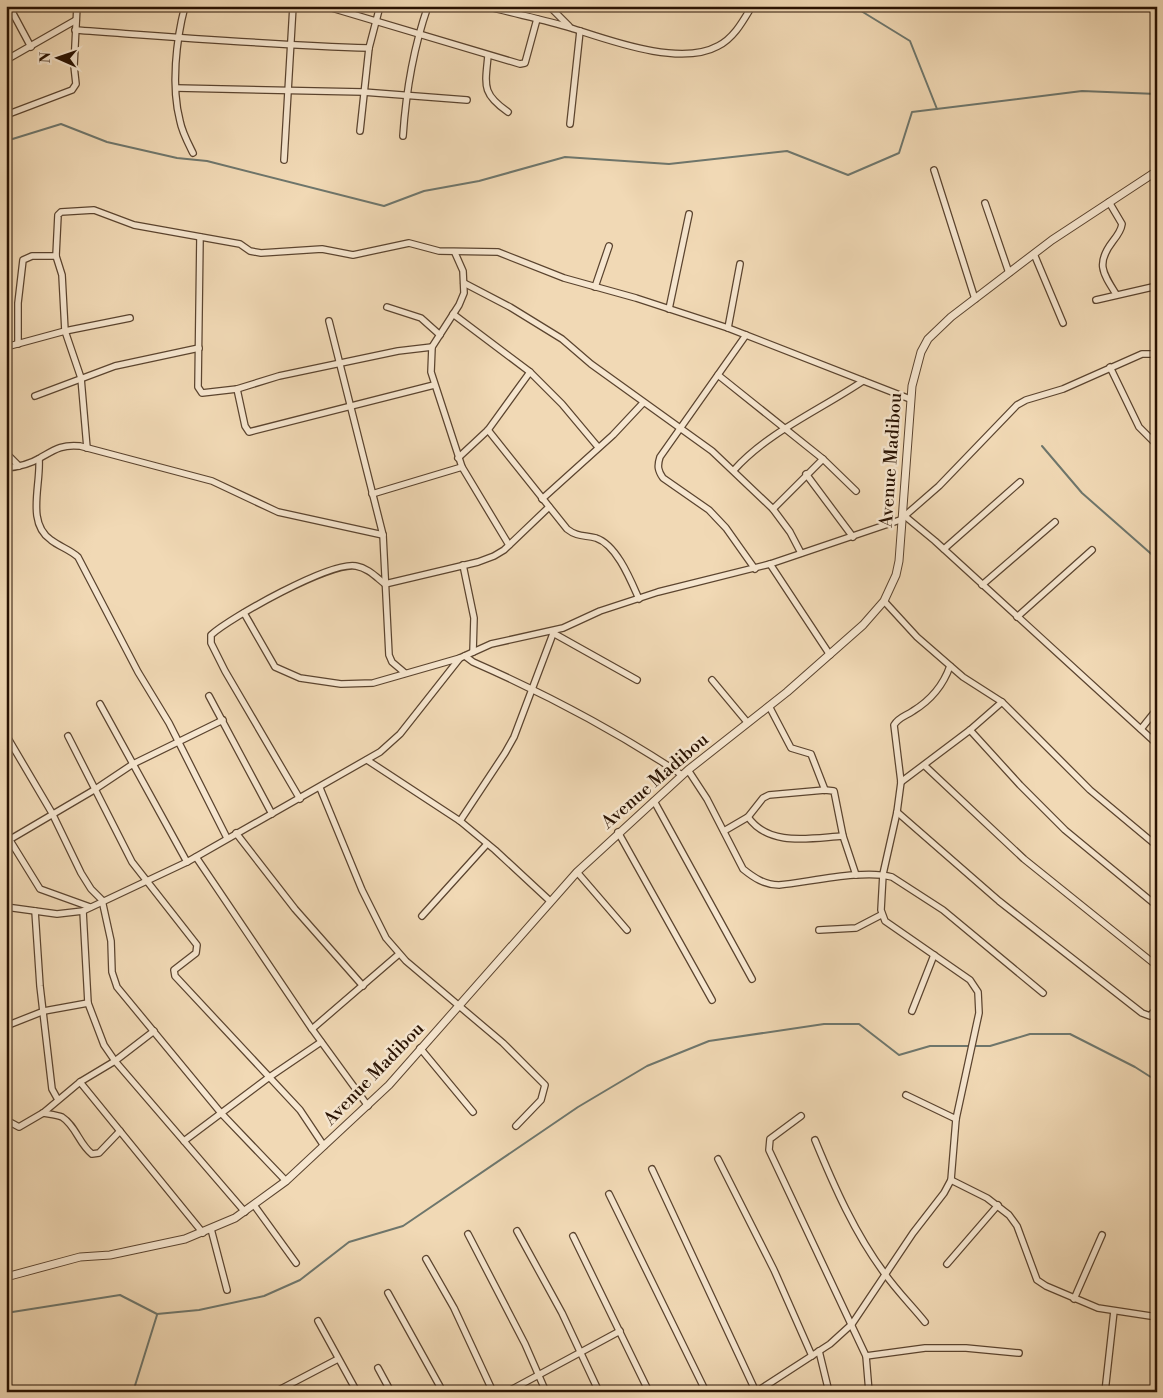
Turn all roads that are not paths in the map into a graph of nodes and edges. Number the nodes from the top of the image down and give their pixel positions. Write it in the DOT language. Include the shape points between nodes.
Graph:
graph roads {
  1 [pos="8,6"];
  2 [pos="77,6"];
  3 [pos="185,6"];
  4 [pos="293,6"];
  5 [pos="325,6"];
  6 [pos="380,6"];
  7 [pos="428,6"];
  8 [pos="486,6"];
  9 [pos="752,6"];
  10 [pos="551,7"];
  11 [pos="537,19"];
  12 [pos="76,20"];
  13 [pos="375,20"];
  14 [pos="571,28"];
  15 [pos="75,30"];
  16 [pos="580,32"];
  17 [pos="418,34"];
  18 [pos="177,36"];
  19 [pos="289,46"];
  20 [pos="31,47"];
  21 [pos="369,48"];
  22 [pos="488,56"];
  23 [pos="6,60"];
  24 [pos="176,88"];
  25 [pos="288,91"];
  26 [pos="362,92"];
  27 [pos="406,96"];
  28 [pos="467,100"];
  29 [pos="508,112"];
  30 [pos="6,115"];
  31 [pos="570,124"];
  32 [pos="360,131"];
  33 [pos="404,136"];
  34 [pos="193,153"];
  35 [pos="284,160"];
  36 [pos="934,170"];
  37 [pos="1157,171"];
  38 [pos="1109,202"];
  39 [pos="984,203"];
  40 [pos="690,214"];
  41 [pos="200,237"];
  42 [pos="609,246"];
  43 [pos="455,252"];
  44 [pos="1034,254"];
  45 [pos="56,256"];
  46 [pos="740,264"];
  47 [pos="1009,273"];
  48 [pos="464,284"];
  49 [pos="1157,286"];
  50 [pos="596,287"];
  51 [pos="1116,294"];
  52 [pos="975,298"];
  53 [pos="1096,300"];
  54 [pos="387,307"];
  55 [pos="669,309"];
  56 [pos="453,314"];
  57 [pos="130,318"];
  58 [pos="329,321"];
  59 [pos="1063,324"];
  60 [pos="728,328"];
  61 [pos="65,331"];
  62 [pos="440,335"];
  63 [pos="746,335"];
  64 [pos="18,344"];
  65 [pos="6,347"];
  66 [pos="432,347"];
  67 [pos="200,348"];
  68 [pos="1157,354"];
  69 [pos="339,364"];
  70 [pos="1110,367"];
  71 [pos="530,372"];
  72 [pos="718,375"];
  73 [pos="81,378"];
  74 [pos="863,381"];
  75 [pos="434,385"];
  76 [pos="237,389"];
  77 [pos="35,396"];
  78 [pos="910,399"];
  79 [pos="642,403"];
  80 [pos="349,406"];
  81 [pos="786,429"];
  82 [pos="488,430"];
  83 [pos="679,430"];
  84 [pos="1157,445"];
  85 [pos="598,447"];
  86 [pos="87,448"];
  87 [pos="6,453"];
  88 [pos="458,458"];
  89 [pos="39,459"];
  90 [pos="823,459"];
  91 [pos="19,466"];
  92 [pos="462,467"];
  93 [pos="6,468"];
  94 [pos="734,470"];
  95 [pos="806,474"];
  96 [pos="1020,482"];
  97 [pos="856,491"];
  98 [pos="372,494"];
  99 [pos="542,499"];
  100 [pos="548,507"];
  101 [pos="6,508"];
  102 [pos="773,509"];
  103 [pos="6,514"];
  104 [pos="903,518"];
  105 [pos="1056,522"];
  106 [pos="383,535"];
  107 [pos="853,537"];
  108 [pos="510,545"];
  109 [pos="944,549"];
  110 [pos="1092,550"];
  111 [pos="801,554"];
  112 [pos="770,564"];
  113 [pos="463,566"];
  114 [pos="755,569"];
  115 [pos="385,584"];
  116 [pos="982,585"];
  117 [pos="639,600"];
  118 [pos="884,601"];
  119 [pos="244,613"];
  120 [pos="1017,617"];
  121 [pos="553,632"];
  122 [pos="473,652"];
  123 [pos="830,655"];
  124 [pos="463,657"];
  125 [pos="950,666"];
  126 [pos="405,673"];
  127 [pos="637,680"];
  128 [pos="712,680"];
  129 [pos="533,689"];
  130 [pos="209,696"];
  131 [pos="1002,702"];
  132 [pos="100,704"];
  133 [pos="769,706"];
  134 [pos="1157,709"];
  135 [pos="223,720"];
  136 [pos="746,722"];
  137 [pos="1141,729"];
  138 [pos="970,730"];
  139 [pos="6,735"];
  140 [pos="68,736"];
  141 [pos="179,743"];
  142 [pos="1157,744"];
  143 [pos="367,760"];
  144 [pos="132,764"];
  145 [pos="924,766"];
  146 [pos="688,770"];
  147 [pos="682,775"];
  148 [pos="901,782"];
  149 [pos="320,788"];
  150 [pos="94,790"];
  151 [pos="825,790"];
  152 [pos="300,799"];
  153 [pos="654,801"];
  154 [pos="897,812"];
  155 [pos="52,813"];
  156 [pos="272,814"];
  157 [pos="748,816"];
  158 [pos="460,821"];
  159 [pos="724,831"];
  160 [pos="618,832"];
  161 [pos="236,833"];
  162 [pos="843,836"];
  163 [pos="8,837"];
  164 [pos="227,838"];
  165 [pos="487,844"];
  166 [pos="1157,846"];
  167 [pos="196,857"];
  168 [pos="187,862"];
  169 [pos="577,872"];
  170 [pos="883,874"];
  171 [pos="856,875"];
  172 [pos="145,880"];
  173 [pos="102,900"];
  174 [pos="550,901"];
  175 [pos="1157,906"];
  176 [pos="6,907"];
  177 [pos="90,907"];
  178 [pos="35,911"];
  179 [pos="83,911"];
  180 [pos="881,915"];
  181 [pos="422,916"];
  182 [pos="627,930"];
  183 [pos="819,930"];
  184 [pos="399,954"];
  185 [pos="934,955"];
  186 [pos="1157,966"];
  187 [pos="752,979"];
  188 [pos="363,986"];
  189 [pos="1043,993"];
  190 [pos="712,1000"];
  191 [pos="88,1003"];
  192 [pos="458,1005"];
  193 [pos="1157,1008"];
  194 [pos="44,1011"];
  195 [pos="912,1011"];
  196 [pos="6,1026"];
  197 [pos="312,1029"];
  198 [pos="154,1031"];
  199 [pos="321,1042"];
  200 [pos="420,1048"];
  201 [pos="115,1061"];
  202 [pos="268,1078"];
  203 [pos="80,1082"];
  204 [pos="906,1095"];
  205 [pos="57,1098"];
  206 [pos="368,1106"];
  207 [pos="472,1112"];
  208 [pos="42,1113"];
  209 [pos="220,1113"];
  210 [pos="801,1116"];
  211 [pos="956,1119"];
  212 [pos="6,1120"];
  213 [pos="516,1126"];
  214 [pos="120,1131"];
  215 [pos="184,1140"];
  216 [pos="814,1140"];
  217 [pos="324,1146"];
  218 [pos="718,1159"];
  219 [pos="652,1169"];
  220 [pos="951,1180"];
  221 [pos="286,1181"];
  222 [pos="609,1194"];
  223 [pos="998,1205"];
  224 [pos="254,1206"];
  225 [pos="245,1212"];
  226 [pos="211,1230"];
  227 [pos="518,1231"];
  228 [pos="203,1233"];
  229 [pos="468,1234"];
  230 [pos="1102,1235"];
  231 [pos="573,1236"];
  232 [pos="426,1259"];
  233 [pos="296,1263"];
  234 [pos="947,1264"];
  235 [pos="884,1273"];
  236 [pos="6,1277"];
  237 [pos="227,1290"];
  238 [pos="388,1292"];
  239 [pos="1074,1299"];
  240 [pos="1114,1311"];
  241 [pos="1157,1317"];
  242 [pos="318,1321"];
  243 [pos="925,1322"];
  244 [pos="852,1324"];
  245 [pos="620,1331"];
  246 [pos="819,1351"];
  247 [pos="580,1352"];
  248 [pos="1019,1353"];
  249 [pos="812,1356"];
  250 [pos="866,1356"];
  251 [pos="338,1359"];
  252 [pos="378,1368"];
  253 [pos="539,1375"];
  254 [pos="760,1391"];
  255 [pos="275,1392"];
  256 [pos="357,1392"];
  257 [pos="391,1392"];
  258 [pos="443,1392"];
  259 [pos="493,1392"];
  260 [pos="507,1392"];
  261 [pos="546,1392"];
  262 [pos="598,1392"];
  263 [pos="649,1392"];
  264 [pos="706,1392"];
  265 [pos="829,1392"];
  266 [pos="869,1392"];
  267 [pos="1105,1392"];
  1 -- 20 [label="street"];
  2 -- 12 [label="street"];
  3 -- 18 [label="street"];
  4 -- 19 [label="street"];
  5 -- 13 [label="street"];
  6 -- 13 [label="street"];
  7 -- 17 [label="street"];
  8 -- 11 [label="street"];
  9 -- 16 [label="street" via="726,41 704,51 657,52"];
  10 -- 14 [label="street"];
  11 -- 14 [label="street"];
  11 -- 22 [label="street" via="525,62 512,63"];
  12 -- 15 [label="street"];
  12 -- 20 [label="street"];
  13 -- 17 [label="street"];
  13 -- 21 [label="street"];
  14 -- 16 [label="street"];
  15 -- 18 [label="street"];
  15 -- 30 [label="street" via="76,84 72,90"];
  16 -- 31 [label="street"];
  17 -- 22 [label="street"];
  17 -- 27 [label="street"];
  18 -- 19 [label="street"];
  18 -- 24 [label="street"];
  19 -- 21 [label="street"];
  19 -- 25 [label="street"];
  20 -- 23 [label="street"];
  21 -- 26 [label="street"];
  22 -- 29 [label="street" via="486,90 494,102"];
  24 -- 25 [label="street"];
  24 -- 34 [label="street" via="180,123"];
  25 -- 26 [label="street"];
  25 -- 35 [label="street"];
  26 -- 27 [label="street"];
  26 -- 32 [label="street"];
  27 -- 28 [label="street"];
  27 -- 33 [label="street"];
  36 -- 52 [label="street"];
  37 -- 38 [label="street, Avenue Madibou"];
  38 -- 44 [label="street, Avenue Madibou"];
  38 -- 51 [label="street" via="1122,228 1104,253 1102,262"];
  39 -- 47 [label="street"];
  40 -- 55 [label="street"];
  41 -- 43 [label="street" via="240,244 250,251 262,253 322,249 353,254 409,243"];
  41 -- 45 [label="street" via="134,225 94,210 61,212 58,215"];
  41 -- 67 [label="street"];
  42 -- 50 [label="street"];
  43 -- 48 [label="street" via="463,271"];
  43 -- 50 [label="street" via="498,252"];
  44 -- 47 [label="street, Avenue Madibou"];
  44 -- 59 [label="street"];
  45 -- 61 [label="street" via="62,275"];
  45 -- 64 [label="street" via="32,256 23,260"];
  46 -- 60 [label="street"];
  47 -- 52 [label="street, Avenue Madibou"];
  48 -- 56 [label="street" via="464,293"];
  48 -- 79 [label="street" via="562,339"];
  49 -- 51 [label="street"];
  50 -- 55 [label="street"];
  51 -- 53 [label="street"];
  52 -- 78 [label="street, Avenue Madibou" via="928,339 916,367"];
  54 -- 62 [label="street" via="421,318"];
  55 -- 60 [label="street"];
  56 -- 62 [label="street"];
  56 -- 71 [label="street"];
  57 -- 61 [label="street"];
  58 -- 69 [label="street"];
  60 -- 63 [label="street"];
  61 -- 64 [label="street"];
  61 -- 73 [label="street"];
  62 -- 66 [label="street"];
  63 -- 72 [label="street"];
  63 -- 74 [label="street"];
  64 -- 65 [label="street"];
  66 -- 69 [label="street"];
  66 -- 75 [label="street" via="430,360"];
  67 -- 73 [label="street" via="115,366"];
  67 -- 76 [label="street" via="199,390 209,393"];
  68 -- 70 [label="street" via="1142,354"];
  69 -- 76 [label="street" via="279,376"];
  69 -- 80 [label="street"];
  70 -- 84 [label="street" via="1139,427"];
  70 -- 104 [label="street" via="1063,389 1017,405"];
  71 -- 82 [label="street"];
  71 -- 85 [label="street"];
  72 -- 81 [label="street"];
  72 -- 83 [label="street"];
  73 -- 77 [label="street"];
  73 -- 86 [label="street"];
  74 -- 78 [label="street"];
  74 -- 81 [label="street"];
  75 -- 80 [label="street"];
  75 -- 88 [label="street"];
  76 -- 80 [label="street" via="248,432"];
  78 -- 104 [label="street, Avenue Madibou"];
  79 -- 83 [label="street"];
  79 -- 85 [label="street"];
  80 -- 98 [label="street"];
  81 -- 90 [label="street"];
  81 -- 94 [label="street" via="755,449"];
  82 -- 88 [label="street"];
  82 -- 99 [label="street"];
  83 -- 94 [label="street"];
  83 -- 114 [label="street" via="660,457 658,471 663,478 709,510"];
  85 -- 99 [label="street"];
  86 -- 89 [label="street" via="66,444"];
  86 -- 106 [label="street" via="212,481 278,512"];
  87 -- 91 [label="street"];
  88 -- 92 [label="street"];
  89 -- 91 [label="street"];
  89 -- 141 [label="street" via="40,477 35,504 38,524 50,540 68,548 78,557"];
  90 -- 95 [label="street"];
  90 -- 97 [label="street"];
  91 -- 93 [label="street"];
  92 -- 98 [label="street"];
  92 -- 108 [label="street"];
  94 -- 102 [label="street"];
  95 -- 102 [label="street"];
  95 -- 107 [label="street"];
  96 -- 109 [label="street"];
  98 -- 106 [label="street"];
  99 -- 100 [label="street"];
  100 -- 108 [label="street"];
  100 -- 117 [label="street" via="573,534 596,538 604,543 622,563"];
  101 -- 103 [label="street"];
  102 -- 111 [label="street"];
  104 -- 107 [label="street"];
  104 -- 109 [label="street"];
  104 -- 118 [label="street, Avenue Madibou" via="896,575"];
  105 -- 116 [label="street"];
  106 -- 115 [label="street"];
  107 -- 111 [label="street"];
  108 -- 113 [label="street" via="494,556"];
  109 -- 116 [label="street"];
  110 -- 120 [label="street"];
  111 -- 112 [label="street"];
  112 -- 114 [label="street"];
  112 -- 123 [label="street"];
  113 -- 115 [label="street"];
  113 -- 122 [label="street" via="474,618"];
  114 -- 117 [label="street" via="674,588"];
  115 -- 119 [label="street" via="364,568 347,566 309,579"];
  115 -- 126 [label="street" via="389,655"];
  116 -- 120 [label="street"];
  117 -- 121 [label="street" via="600,611"];
  118 -- 123 [label="street, Avenue Madibou"];
  118 -- 125 [label="street"];
  119 -- 126 [label="street" via="275,667 289,675 325,683 358,684"];
  119 -- 152 [label="street" via="217,629 211,635 211,644"];
  120 -- 137 [label="street"];
  121 -- 122 [label="street" via="508,639"];
  121 -- 127 [label="street"];
  121 -- 129 [label="street"];
  122 -- 124 [label="street"];
  123 -- 133 [label="street, Avenue Madibou"];
  124 -- 126 [label="street"];
  124 -- 129 [label="street"];
  124 -- 143 [label="street" via="400,734"];
  125 -- 131 [label="street"];
  125 -- 148 [label="street" via="944,683 926,702 898,719 894,725"];
  128 -- 136 [label="street"];
  129 -- 147 [label="street" via="621,735"];
  129 -- 158 [label="street" via="506,753"];
  130 -- 135 [label="street"];
  131 -- 138 [label="street"];
  131 -- 166 [label="street" via="1090,790"];
  132 -- 144 [label="street"];
  133 -- 136 [label="street, Avenue Madibou"];
  133 -- 151 [label="street" via="791,748 811,754"];
  134 -- 137 [label="street"];
  135 -- 141 [label="street"];
  135 -- 156 [label="street"];
  136 -- 146 [label="street, Avenue Madibou"];
  137 -- 142 [label="street"];
  138 -- 145 [label="street"];
  138 -- 175 [label="street" via="1065,830"];
  139 -- 155 [label="street"];
  140 -- 150 [label="street"];
  141 -- 144 [label="street"];
  141 -- 164 [label="street"];
  143 -- 149 [label="street"];
  143 -- 158 [label="street"];
  144 -- 150 [label="street"];
  144 -- 168 [label="street"];
  145 -- 148 [label="street"];
  145 -- 186 [label="street" via="1011,848"];
  146 -- 147 [label="street, Avenue Madibou"];
  146 -- 159 [label="street"];
  147 -- 153 [label="street, Avenue Madibou"];
  148 -- 154 [label="street"];
  149 -- 152 [label="street"];
  149 -- 184 [label="street" via="375,921"];
  150 -- 155 [label="street"];
  150 -- 172 [label="street"];
  151 -- 157 [label="street" via="769,795"];
  151 -- 162 [label="street" via="836,794"];
  152 -- 156 [label="street"];
  153 -- 160 [label="street, Avenue Madibou"];
  153 -- 187 [label="street"];
  154 -- 170 [label="street"];
  154 -- 193 [label="street" via="999,901 1142,1013 1150,1016"];
  155 -- 163 [label="street"];
  155 -- 173 [label="street" via="80,873"];
  156 -- 161 [label="street"];
  157 -- 159 [label="street"];
  157 -- 162 [label="street" via="755,827 770,835 806,838"];
  158 -- 165 [label="street"];
  159 -- 171 [label="street" via="743,869 760,882 771,885"];
  160 -- 169 [label="street, Avenue Madibou"];
  160 -- 190 [label="street"];
  161 -- 164 [label="street"];
  161 -- 188 [label="street" via="308,924"];
  162 -- 171 [label="street"];
  163 -- 177 [label="street" via="40,889"];
  164 -- 167 [label="street"];
  165 -- 174 [label="street"];
  165 -- 181 [label="street"];
  167 -- 168 [label="street"];
  167 -- 197 [label="street"];
  168 -- 172 [label="street"];
  169 -- 174 [label="street, Avenue Madibou"];
  169 -- 182 [label="street"];
  170 -- 171 [label="street"];
  170 -- 180 [label="street"];
  170 -- 189 [label="street" via="911,887 943,910"];
  172 -- 173 [label="street"];
  172 -- 202 [label="street" via="197,945 196,953 176,966 175,976"];
  173 -- 177 [label="street"];
  173 -- 198 [label="street" via="111,941 112,972 117,986"];
  174 -- 192 [label="street, Avenue Madibou"];
  176 -- 178 [label="street"];
  177 -- 179 [label="street"];
  178 -- 179 [label="street" via="57,914"];
  178 -- 194 [label="street"];
  179 -- 191 [label="street"];
  180 -- 183 [label="street" via="856,928"];
  180 -- 185 [label="street"];
  184 -- 188 [label="street"];
  184 -- 192 [label="street"];
  185 -- 195 [label="street"];
  185 -- 211 [label="street" via="970,980 980,1002"];
  188 -- 197 [label="street"];
  191 -- 194 [label="street"];
  191 -- 201 [label="street" via="104,1045"];
  192 -- 200 [label="street, Avenue Madibou"];
  192 -- 213 [label="street" via="545,1085 541,1100"];
  194 -- 196 [label="street"];
  194 -- 205 [label="street" via="52,1089"];
  197 -- 199 [label="street"];
  198 -- 201 [label="street"];
  198 -- 209 [label="street"];
  199 -- 202 [label="street"];
  199 -- 206 [label="street"];
  200 -- 206 [label="street, Avenue Madibou"];
  200 -- 207 [label="street"];
  201 -- 203 [label="street"];
  201 -- 215 [label="street"];
  202 -- 209 [label="street"];
  202 -- 217 [label="street" via="300,1110"];
  203 -- 205 [label="street"];
  203 -- 214 [label="street"];
  204 -- 211 [label="street"];
  205 -- 208 [label="street"];
  206 -- 217 [label="street, Avenue Madibou"];
  208 -- 212 [label="street" via="19,1127"];
  208 -- 214 [label="street" via="61,1117 72,1126 85,1149 92,1154 99,1153"];
  209 -- 215 [label="street"];
  209 -- 221 [label="street"];
  210 -- 244 [label="street" via="770,1139 769,1150"];
  211 -- 220 [label="street"];
  214 -- 228 [label="street"];
  215 -- 225 [label="street"];
  216 -- 235 [label="street" via="836,1188"];
  217 -- 221 [label="street, Avenue Madibou"];
  218 -- 249 [label="street" via="774,1270"];
  219 -- 254 [label="street"];
  220 -- 223 [label="street"];
  220 -- 235 [label="street"];
  221 -- 224 [label="street, Avenue Madibou"];
  222 -- 264 [label="street"];
  223 -- 234 [label="street"];
  223 -- 239 [label="street" via="1017,1226 1037,1280"];
  224 -- 225 [label="street, Avenue Madibou"];
  224 -- 233 [label="street"];
  225 -- 226 [label="street, Avenue Madibou"];
  226 -- 228 [label="street, Avenue Madibou"];
  226 -- 237 [label="street"];
  227 -- 247 [label="street"];
  228 -- 236 [label="street, Avenue Madibou" via="170,1244 42,1265"];
  229 -- 253 [label="street"];
  230 -- 239 [label="street"];
  231 -- 245 [label="street"];
  232 -- 259 [label="street" via="454,1308"];
  235 -- 243 [label="street"];
  235 -- 244 [label="street"];
  238 -- 258 [label="street"];
  239 -- 240 [label="street"];
  240 -- 241 [label="street"];
  240 -- 267 [label="street"];
  242 -- 251 [label="street"];
  244 -- 246 [label="street"];
  244 -- 250 [label="street"];
  245 -- 247 [label="street"];
  245 -- 263 [label="street"];
  246 -- 249 [label="street"];
  246 -- 265 [label="street"];
  247 -- 253 [label="street"];
  247 -- 262 [label="street"];
  248 -- 250 [label="street" via="925,1348"];
  249 -- 254 [label="street"];
  250 -- 266 [label="street"];
  251 -- 255 [label="street"];
  251 -- 256 [label="street"];
  252 -- 257 [label="street"];
  253 -- 260 [label="street"];
  253 -- 261 [label="street"];
}
